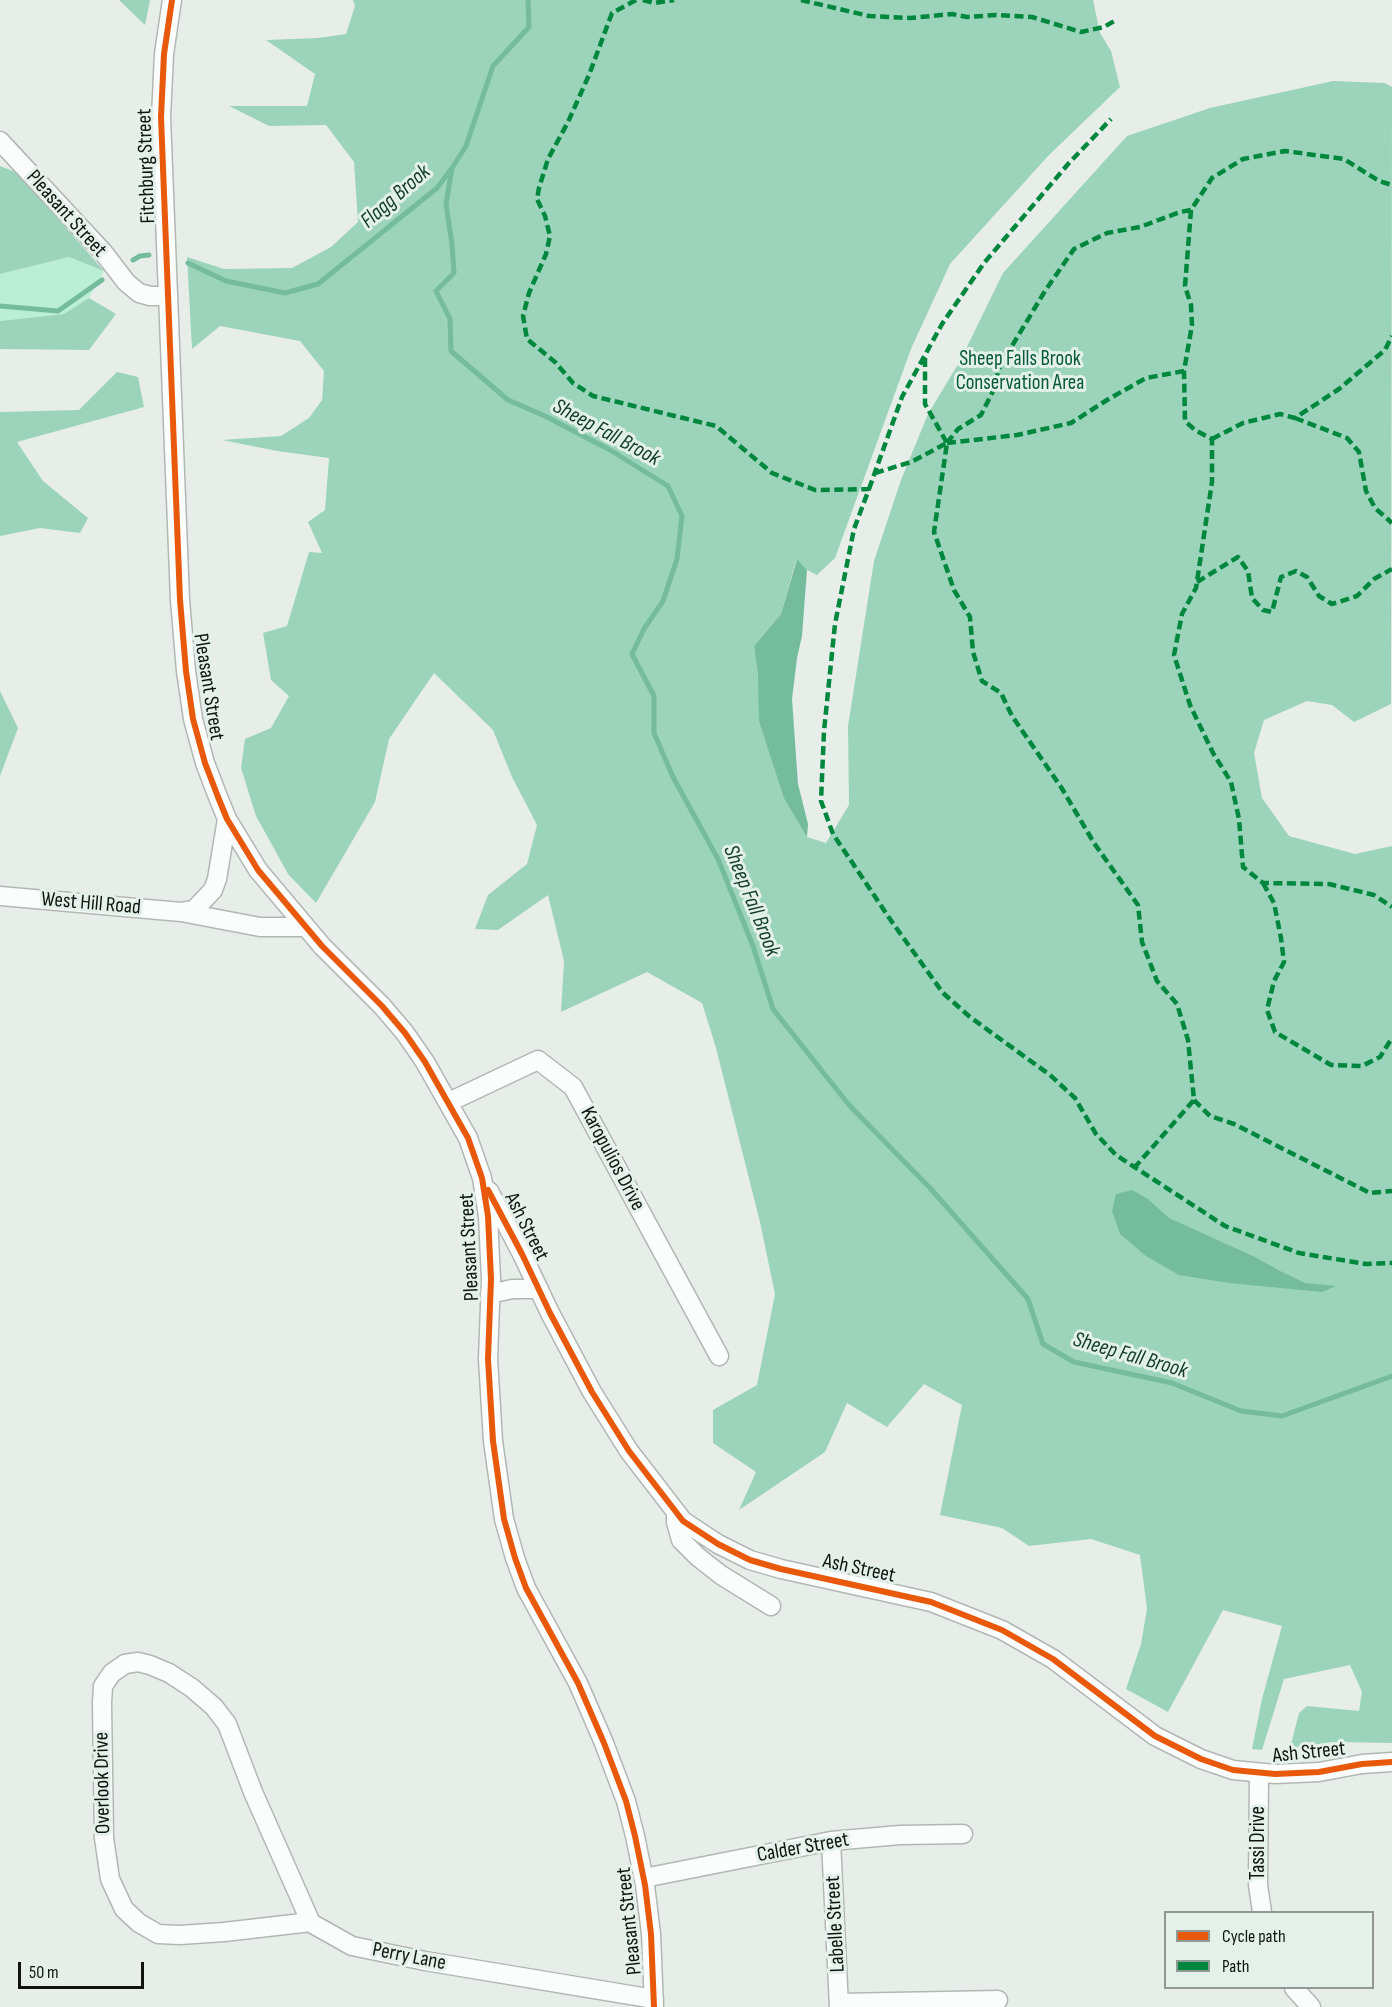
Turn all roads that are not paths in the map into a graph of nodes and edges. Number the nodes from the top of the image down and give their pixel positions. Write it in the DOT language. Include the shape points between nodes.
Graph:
graph roads {
  1 [pos="172,0"];
  2 [pos="0,141"];
  3 [pos="167,296"];
  4 [pos="227,819"];
  5 [pos="0,896"];
  6 [pos="181,912"];
  7 [pos="305,927"];
  8 [pos="449,1102"];
  9 [pos="482,1178"];
  10 [pos="539,1289"];
  11 [pos="490,1294"];
  12 [pos="719,1356"];
  13 [pos="676,1512"];
  14 [pos="771,1606"];
  15 [pos="1392,1762"];
  16 [pos="1258,1773"];
  17 [pos="963,1834"];
  18 [pos="831,1841"];
  19 [pos="644,1878"];
  20 [pos="1262,1911"];
  21 [pos="310,1922"];
  22 [pos="1294,1989"];
  23 [pos="998,2000"];
  24 [pos="654,2003"];
  25 [pos="839,2005"];
  26 [pos="1311,2007"];
  1 -- 3 [label="street, Fitchburg Street" via="161,117"];
  2 -- 3 [label="street, Pleasant Street" via="126,282 139,293"];
  3 -- 4 [label="street, Pleasant Street" via="186,671 192,719"];
  4 -- 6 [label="street" via="213,890 194,910"];
  4 -- 7 [label="street, Pleasant Street" via="258,870"];
  5 -- 6 [label="street, West Hill Road"];
  6 -- 7 [label="street, West Hill Road" via="260,927"];
  7 -- 8 [label="street, Pleasant Street" via="405,1033"];
  8 -- 9 [label="street, Pleasant Street" via="468,1138"];
  8 -- 12 [label="street, Karopulios Drive" via="538,1060 573,1087"];
  9 -- 10 [label="street, Ash Street"];
  9 -- 11 [label="street, Pleasant Street" via="488,1216"];
  10 -- 11 [label="street"];
  10 -- 13 [label="street, Ash Street" via="622,1442"];
  11 -- 19 [label="street, Pleasant Street" via="488,1359 493,1441 509,1539 526,1588 578,1683 604,1743 626,1801"];
  13 -- 14 [label="street" via="681,1540 698,1557"];
  13 -- 16 [label="street, Ash Street" via="683,1521 750,1560 931,1602 1002,1630 1053,1659 1155,1736 1201,1759 1233,1770"];
  15 -- 16 [label="street, Ash Street" via="1318,1772"];
  16 -- 20 [label="street, Tassi Drive" via="1258,1884"];
  17 -- 18 [label="street, Calder Street"];
  18 -- 19 [label="street, Calder Street"];
  18 -- 25 [label="street, Labelle Street"];
  19 -- 24 [label="street, Pleasant Street"];
  21 -- 21 [label="street, Overlook Drive" via="227,1724 192,1688 169,1673 144,1664 125,1664 112,1673 103,1686 102,1703 104,1838 110,1879 124,1909 158,1934 224,1932"];
  21 -- 24 [label="street, Perry Lane" via="352,1946"];
  22 -- 26 [label="street"];
  23 -- 25 [label="street"];
}
